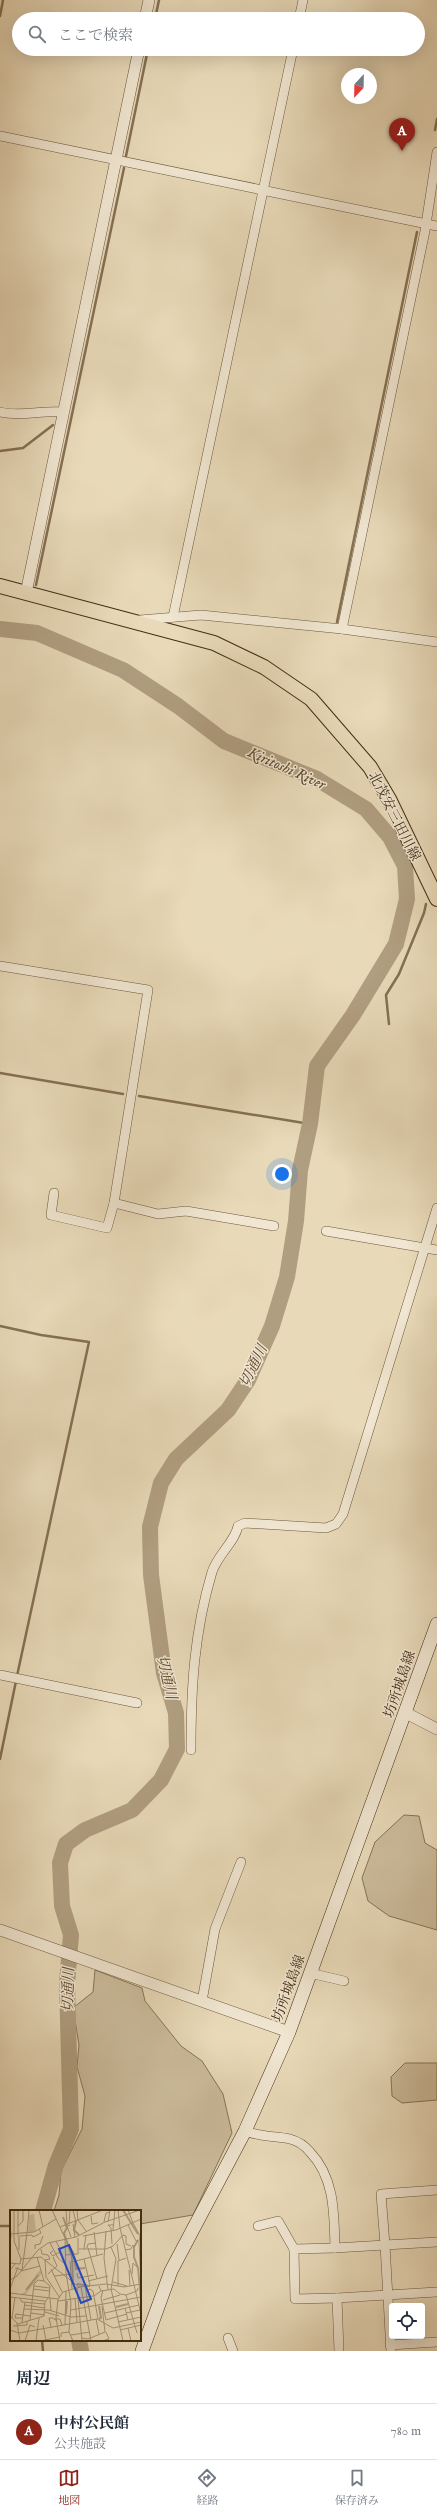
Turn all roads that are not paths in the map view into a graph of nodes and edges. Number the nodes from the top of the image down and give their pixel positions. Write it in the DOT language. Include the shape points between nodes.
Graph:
graph roads {
  1 [pos="149,0"];
  2 [pos="303,0"];
  3 [pos="146,12"];
  4 [pos="300,12"];
  5 [pos="137,56"];
  6 [pos="292,56"];
  7 [pos="0,136"];
  8 [pos="437,152"];
  9 [pos="115,160"];
  10 [pos="264,190"];
  11 [pos="424,224"];
  12 [pos="437,226"];
  13 [pos="0,412"];
  14 [pos="63,412"];
  15 [pos="0,586"];
  16 [pos="26,593"];
  17 [pos="173,617"];
  18 [pos="132,621"];
  19 [pos="342,630"];
  20 [pos="437,642"];
  21 [pos="437,899"];
  22 [pos="0,966"];
  23 [pos="54,1193"];
  24 [pos="114,1203"];
  25 [pos="437,1208"];
  26 [pos="274,1226"];
  27 [pos="326,1231"];
  28 [pos="425,1248"];
  29 [pos="437,1250"];
  30 [pos="437,1624"];
  31 [pos="0,1675"];
  32 [pos="137,1703"];
  33 [pos="406,1713"];
  34 [pos="437,1729"];
  35 [pos="191,1750"];
  36 [pos="241,1862"];
  37 [pos="0,1930"];
  38 [pos="310,1973"];
  39 [pos="344,1981"];
  40 [pos="202,2001"];
  41 [pos="289,2032"];
  42 [pos="245,2130"];
  43 [pos="437,2190"];
  44 [pos="258,2226"];
  45 [pos="437,2242"];
  46 [pos="385,2245"];
  47 [pos="335,2248"];
  48 [pos="294,2249"];
  49 [pos="437,2292"];
  50 [pos="387,2295"];
  51 [pos="337,2298"];
  52 [pos="228,2338"];
  53 [pos="437,2342"];
  54 [pos="390,2348"];
  55 [pos="142,2351"];
  56 [pos="233,2351"];
  57 [pos="339,2351"];
  1 -- 3 [label="street"];
  2 -- 4 [label="street"];
  5 -- 9 [label="street"];
  6 -- 10 [label="street"];
  7 -- 9 [label="street"];
  8 -- 11 [label="street"];
  9 -- 10 [label="street"];
  9 -- 14 [label="street"];
  10 -- 11 [label="street"];
  10 -- 17 [label="street"];
  11 -- 12 [label="street"];
  11 -- 19 [label="street" via="425,231"];
  13 -- 14 [label="street" via="14,416"];
  14 -- 16 [label="street"];
  15 -- 16 [label="main road, 北茂安三田川線"];
  16 -- 18 [label="main road, 北茂安三田川線"];
  17 -- 18 [label="street"];
  17 -- 19 [label="street" via="201,616"];
  18 -- 21 [label="main road, 北茂安三田川線" via="214,643 264,666 311,699 370,767 389,799"];
  19 -- 20 [label="street"];
  22 -- 24 [label="street" via="148,990"];
  23 -- 24 [label="street" via="51,1215 108,1228"];
  24 -- 26 [label="street" via="158,1214 186,1211"];
  25 -- 28 [label="street"];
  27 -- 28 [label="street"];
  28 -- 29 [label="street"];
  28 -- 35 [label="street" via="343,1514 336,1524 326,1528 245,1523 238,1526 236,1536 224,1548 213,1570 199,1625 191,1680"];
  30 -- 33 [label="main road, 坊所城島線"];
  31 -- 32 [label="street"];
  33 -- 34 [label="street"];
  33 -- 38 [label="main road, 坊所城島線"];
  36 -- 40 [label="street" via="215,1929"];
  37 -- 40 [label="street"];
  38 -- 39 [label="street"];
  38 -- 41 [label="main road, 坊所城島線"];
  40 -- 41 [label="street"];
  41 -- 42 [label="main road, 坊所城島線"];
  42 -- 47 [label="street" via="258,2136 290,2139 304,2145 318,2160 327,2176 331,2191"];
  42 -- 55 [label="main road, 坊所城島線" via="171,2271"];
  43 -- 46 [label="street" via="381,2194"];
  44 -- 48 [label="street" via="278,2221"];
  45 -- 46 [label="street"];
  46 -- 47 [label="street"];
  46 -- 50 [label="street"];
  47 -- 48 [label="street"];
  48 -- 51 [label="street" via="295,2298"];
  49 -- 50 [label="street"];
  50 -- 51 [label="street"];
  50 -- 54 [label="street"];
  51 -- 57 [label="street"];
  52 -- 56 [label="street"];
  53 -- 54 [label="street"];
}
